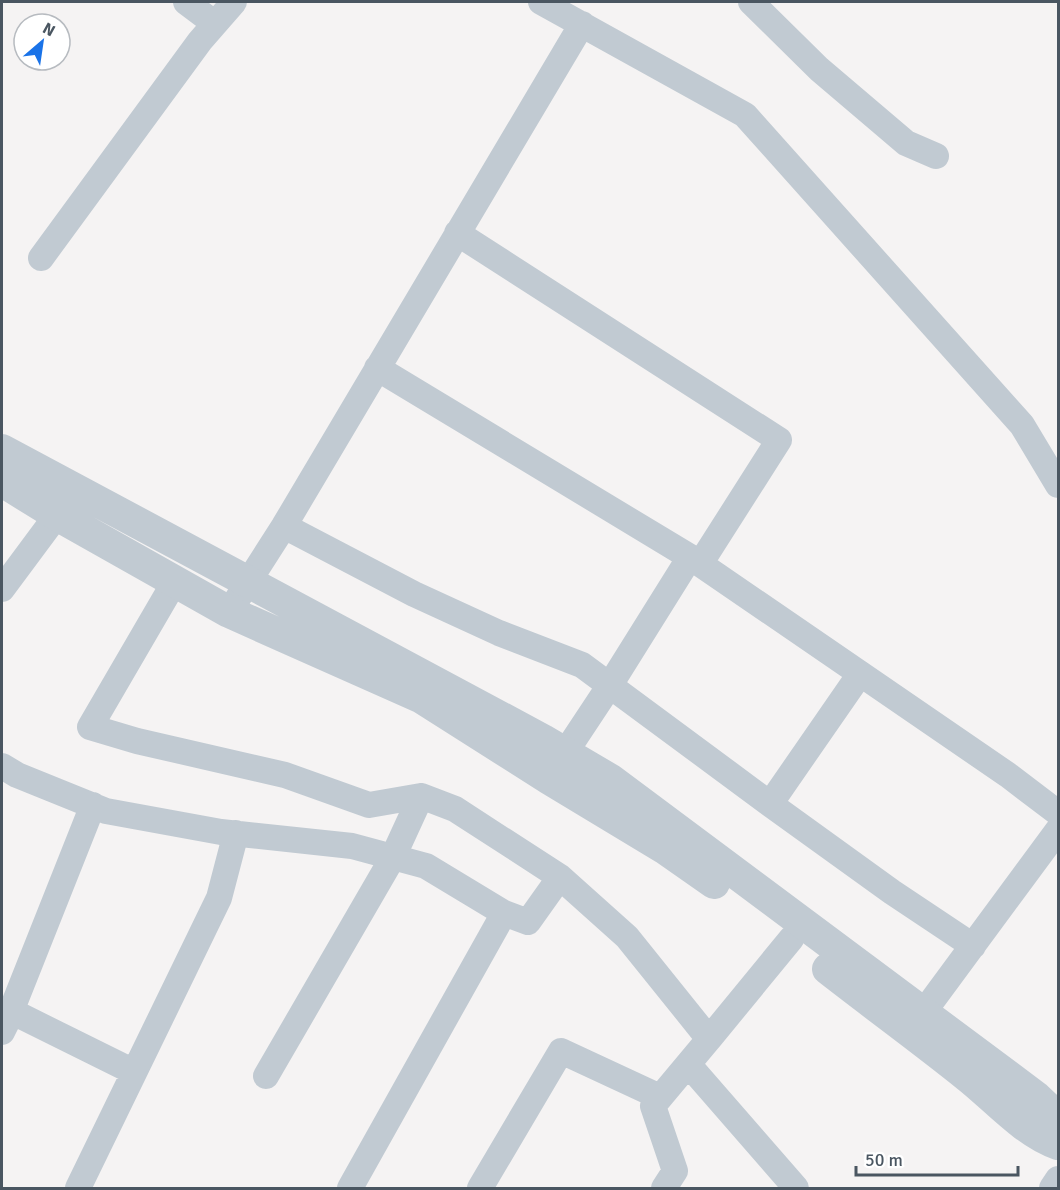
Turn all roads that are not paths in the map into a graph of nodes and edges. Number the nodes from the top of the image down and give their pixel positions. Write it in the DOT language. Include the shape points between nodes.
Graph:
graph roads {
  1 [pos="186,2"];
  2 [pos="234,2"];
  3 [pos="541,2"];
  4 [pos="751,2"];
  5 [pos="214,22"];
  6 [pos="582,24"];
  7 [pos="936,156"];
  8 [pos="457,233"];
  9 [pos="41,258"];
  10 [pos="377,369"];
  11 [pos="2,450"];
  12 [pos="2,481"];
  13 [pos="1059,485"];
  14 [pos="57,515"];
  15 [pos="284,526"];
  16 [pos="695,561"];
  17 [pos="176,581"];
  18 [pos="248,582"];
  19 [pos="2,590"];
  20 [pos="229,612"];
  21 [pos="860,674"];
  22 [pos="610,686"];
  23 [pos="565,753"];
  24 [pos="2,766"];
  25 [pos="421,796"];
  26 [pos="770,804"];
  27 [pos="93,805"];
  28 [pos="1059,813"];
  29 [pos="1059,830"];
  30 [pos="236,833"];
  31 [pos="393,857"];
  32 [pos="560,877"];
  33 [pos="504,913"];
  34 [pos="790,939"];
  35 [pos="972,946"];
  36 [pos="8,1005"];
  37 [pos="923,1013"];
  38 [pos="709,1039"];
  39 [pos="688,1064"];
  40 [pos="134,1072"];
  41 [pos="266,1076"];
  42 [pos="660,1097"];
  43 [pos="1059,1118"];
  44 [pos="1059,1144"];
  45 [pos="1059,1179"];
  46 [pos="78,1188"];
  47 [pos="350,1188"];
  48 [pos="480,1188"];
  49 [pos="664,1188"];
  50 [pos="796,1188"];
  51 [pos="1052,1188"];
  1 -- 5 [label="street"];
  2 -- 5 [label="street"];
  3 -- 6 [label="street"];
  4 -- 7 [label="street" via="819,69 906,143"];
  5 -- 9 [label="street"];
  6 -- 8 [label="street"];
  6 -- 13 [label="street" via="745,115 1022,425"];
  8 -- 10 [label="street"];
  8 -- 16 [label="street" via="779,440"];
  10 -- 15 [label="street"];
  10 -- 16 [label="street"];
  11 -- 18 [label="street"];
  12 -- 14 [label="street"];
  14 -- 17 [label="street"];
  14 -- 19 [label="street"];
  15 -- 18 [label="street"];
  15 -- 22 [label="street" via="414,594 582,665"];
  16 -- 21 [label="street"];
  16 -- 22 [label="street"];
  17 -- 20 [label="street"];
  17 -- 25 [label="street" via="90,727 285,775 369,805"];
  18 -- 20 [label="street"];
  18 -- 23 [label="street"];
  20 -- 34 [label="street" via="422,698 664,848"];
  21 -- 26 [label="street"];
  21 -- 28 [label="street"];
  22 -- 23 [label="street"];
  22 -- 26 [label="street"];
  23 -- 37 [label="street" via="611,780"];
  24 -- 27 [label="street"];
  25 -- 31 [label="street"];
  25 -- 32 [label="street" via="455,810"];
  26 -- 35 [label="street"];
  27 -- 30 [label="street" via="106,811"];
  27 -- 36 [label="street"];
  29 -- 35 [label="street"];
  30 -- 31 [label="street" via="352,846"];
  30 -- 40 [label="street" via="219,898"];
  31 -- 33 [label="street" via="426,866"];
  31 -- 41 [label="street"];
  32 -- 33 [label="street" via="528,922"];
  32 -- 38 [label="street" via="627,937"];
  33 -- 47 [label="street"];
  34 -- 38 [label="street"];
  34 -- 44 [label="street" via="1026,1125"];
  35 -- 37 [label="street"];
  36 -- 40 [label="street"];
  37 -- 43 [label="street"];
  38 -- 39 [label="street"];
  39 -- 42 [label="street"];
  39 -- 50 [label="street"];
  40 -- 46 [label="street"];
  42 -- 48 [label="street" via="561,1051"];
  42 -- 49 [label="street" via="653,1106 675,1171"];
  45 -- 51 [label="street"];
}
